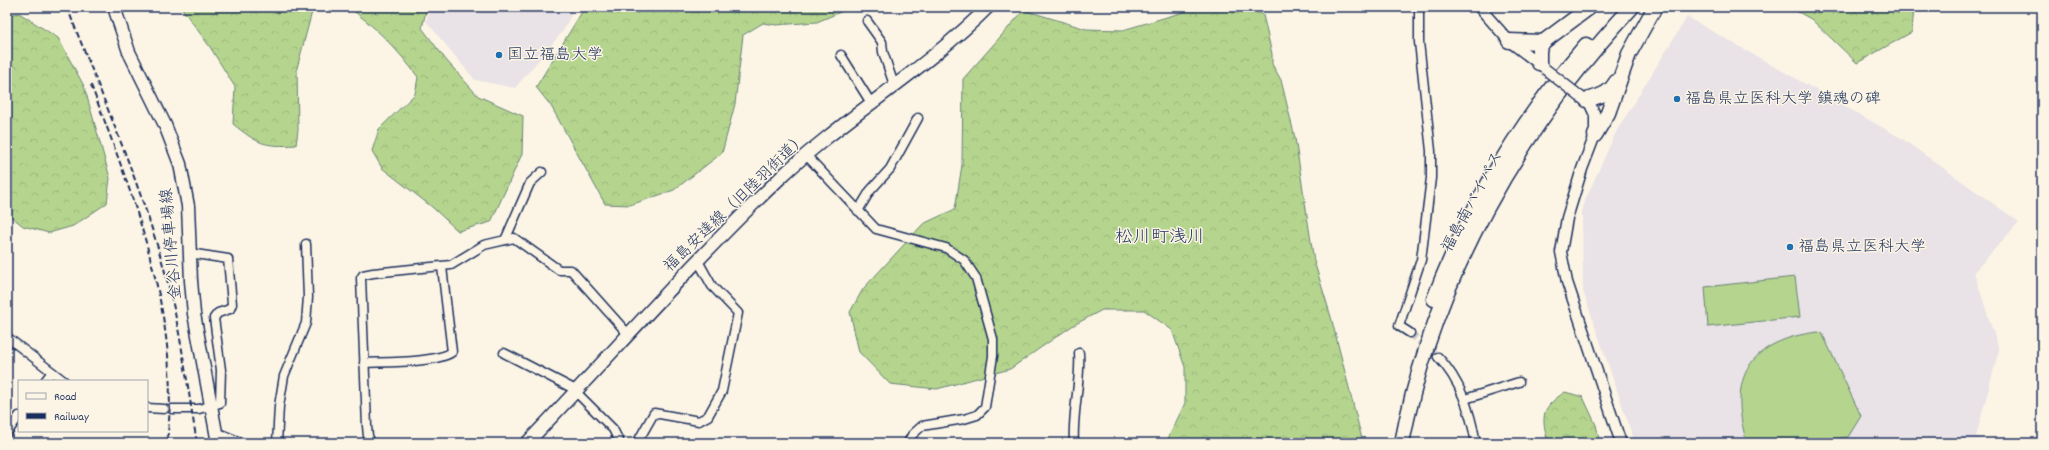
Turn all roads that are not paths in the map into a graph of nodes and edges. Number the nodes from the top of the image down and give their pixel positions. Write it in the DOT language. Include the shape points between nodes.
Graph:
graph roads {
  1 [pos="114,7"];
  2 [pos="988,7"];
  3 [pos="1419,7"];
  4 [pos="1479,7"];
  5 [pos="1590,7"];
  6 [pos="1619,7"];
  7 [pos="1632,7"];
  8 [pos="1655,7"];
  9 [pos="867,21"];
  10 [pos="1509,41"];
  11 [pos="1543,42"];
  12 [pos="1629,54"];
  13 [pos="841,55"];
  14 [pos="1542,66"];
  15 [pos="894,85"];
  16 [pos="1585,99"];
  17 [pos="871,103"];
  18 [pos="918,118"];
  19 [pos="1595,135"];
  20 [pos="806,155"];
  21 [pos="542,172"];
  22 [pos="858,211"];
  23 [pos="506,238"];
  24 [pos="306,244"];
  25 [pos="189,253"];
  26 [pos="698,261"];
  27 [pos="442,267"];
  28 [pos="1410,333"];
  29 [pos="628,334"];
  30 [pos="7,337"];
  31 [pos="504,353"];
  32 [pos="1080,353"];
  33 [pos="1438,357"];
  34 [pos="364,363"];
  35 [pos="52,372"];
  36 [pos="46,380"];
  37 [pos="63,380"];
  38 [pos="1520,382"];
  39 [pos="576,392"];
  40 [pos="1465,400"];
  41 [pos="210,405"];
  42 [pos="148,408"];
  43 [pos="18,417"];
  44 [pos="7,433"];
  45 [pos="217,437"];
  46 [pos="243,443"];
  47 [pos="277,443"];
  48 [pos="371,443"];
  49 [pos="527,443"];
  50 [pos="620,443"];
  51 [pos="637,443"];
  52 [pos="908,443"];
  53 [pos="1074,443"];
  54 [pos="1393,443"];
  55 [pos="1402,443"];
  56 [pos="1476,443"];
  57 [pos="1622,443"];
  1 -- 25 [label="main road, 金谷川停車場線" via="128,52 176,150 187,198"];
  2 -- 15 [label="main road, 福島安達線（旧陸羽街道）" via="962,34"];
  3 -- 28 [label="street" via="1419,42 1431,151 1431,178 1421,260 1399,326"];
  4 -- 10 [label="street"];
  5 -- 11 [label="highway"];
  6 -- 54 [label="highway, 福島南バイパス" via="1566,67 1542,99 1467,221 1445,270 1415,352"];
  7 -- 55 [label="highway, 福島南バイパス" via="1561,90 1496,189 1469,240 1427,346 1408,409"];
  8 -- 12 [label="highway"];
  9 -- 15 [label="street" via="882,42"];
  10 -- 11 [label="highway"];
  10 -- 14 [label="street"];
  11 -- 14 [label="highway" via="1539,50"];
  12 -- 16 [label="highway" via="1613,88 1606,94"];
  12 -- 19 [label="highway" via="1608,113"];
  13 -- 17 [label="street"];
  14 -- 16 [label="street, bridge"];
  15 -- 17 [label="main road, 福島安達線（旧陸羽街道）"];
  16 -- 19 [label="street" via="1595,115"];
  17 -- 20 [label="main road, 福島安達線（旧陸羽街道）"];
  18 -- 22 [label="street" via="890,169 870,191"];
  19 -- 57 [label="street" via="1567,218 1561,252 1566,282"];
  20 -- 22 [label="street"];
  20 -- 26 [label="main road, 福島安達線（旧陸羽街道）"];
  21 -- 23 [label="street" via="530,183"];
  22 -- 52 [label="street" via="876,229 946,248 964,260 976,278 991,330 993,356 985,407 977,415 964,419 922,426"];
  23 -- 27 [label="street" via="484,244 451,265"];
  23 -- 29 [label="street" via="521,241 559,270 571,270"];
  24 -- 47 [label="street" via="306,323 284,376"];
  25 -- 41 [label="main road, 金谷川停車場線" via="194,314"];
  25 -- 41 [label="street" via="221,257 228,259 230,264 232,304 230,309 218,313 214,318 220,370 220,403"];
  26 -- 29 [label="main road, 福島安達線（旧陸羽街道）"];
  26 -- 51 [label="street" via="712,286 738,313 722,391 708,416 699,421 654,413"];
  27 -- 34 [label="street" via="363,275 361,278"];
  27 -- 34 [label="street" via="452,352 447,356 432,358"];
  29 -- 39 [label="main road, 福島安達線（旧陸羽街道）"];
  30 -- 35 [label="street"];
  31 -- 39 [label="street"];
  32 -- 53 [label="street"];
  33 -- 40 [label="street" via="1450,369"];
  34 -- 48 [label="street" via="367,426"];
  35 -- 36 [label="street"];
  35 -- 37 [label="street"];
  38 -- 40 [label="street"];
  39 -- 49 [label="main road, 福島安達線（旧陸羽街道）"];
  39 -- 50 [label="street" via="614,429"];
  40 -- 56 [label="street"];
  41 -- 42 [label="street" via="199,408"];
  41 -- 45 [label="main road, 金谷川停車場線"];
  43 -- 44 [label="street"];
  45 -- 46 [label="street"];
}
